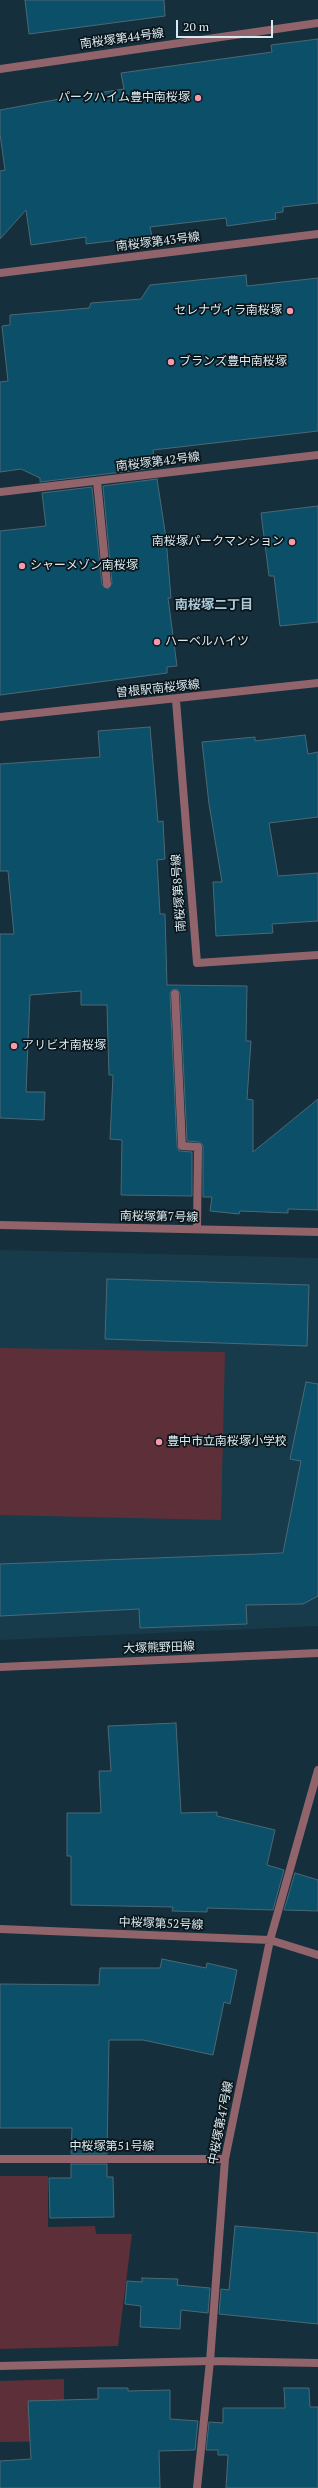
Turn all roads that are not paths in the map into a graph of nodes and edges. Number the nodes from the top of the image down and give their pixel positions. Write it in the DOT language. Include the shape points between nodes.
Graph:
graph roads {
  1 [pos="318,23"];
  2 [pos="0,69"];
  3 [pos="318,234"];
  4 [pos="0,273"];
  5 [pos="318,455"];
  6 [pos="97,481"];
  7 [pos="0,492"];
  8 [pos="107,584"];
  9 [pos="318,683"];
  10 [pos="176,700"];
  11 [pos="0,717"];
  12 [pos="318,955"];
  13 [pos="175,994"];
  14 [pos="0,1225"];
  15 [pos="197,1230"];
  16 [pos="318,1232"];
  17 [pos="318,1653"];
  18 [pos="0,1666"];
  19 [pos="318,1770"];
  20 [pos="0,1929"];
  21 [pos="270,1940"];
  22 [pos="318,1955"];
  23 [pos="0,2159"];
  24 [pos="225,2159"];
  25 [pos="210,2361"];
  26 [pos="318,2363"];
  27 [pos="0,2366"];
  28 [pos="197,2488"];
  1 -- 2 [label="street, 南桜塚第44号線"];
  3 -- 4 [label="street, 南桜塚第43号線"];
  5 -- 6 [label="street, 南桜塚第42号線"];
  6 -- 7 [label="street, 南桜塚第42号線"];
  6 -- 8 [label="street"];
  9 -- 10 [label="street, 曽根駅南桜塚線"];
  10 -- 11 [label="street, 曽根駅南桜塚線"];
  10 -- 12 [label="street, 南桜塚第8号線" via="196,963"];
  13 -- 15 [label="street" via="182,1146 198,1147"];
  14 -- 15 [label="street, 南桜塚第7号線"];
  15 -- 16 [label="street, 南桜塚第7号線"];
  17 -- 18 [label="street, 大塚熊野田線"];
  19 -- 21 [label="street, 中桜塚第47号線"];
  20 -- 21 [label="street, 中桜塚第52号線"];
  21 -- 22 [label="street, 中桜塚第52号線"];
  21 -- 24 [label="street, 中桜塚第47号線"];
  23 -- 24 [label="street, 中桜塚第51号線"];
  24 -- 25 [label="street, 中桜塚第47号線"];
  25 -- 26 [label="street"];
  25 -- 27 [label="street"];
  25 -- 28 [label="street, 中桜塚第47号線"];
}
